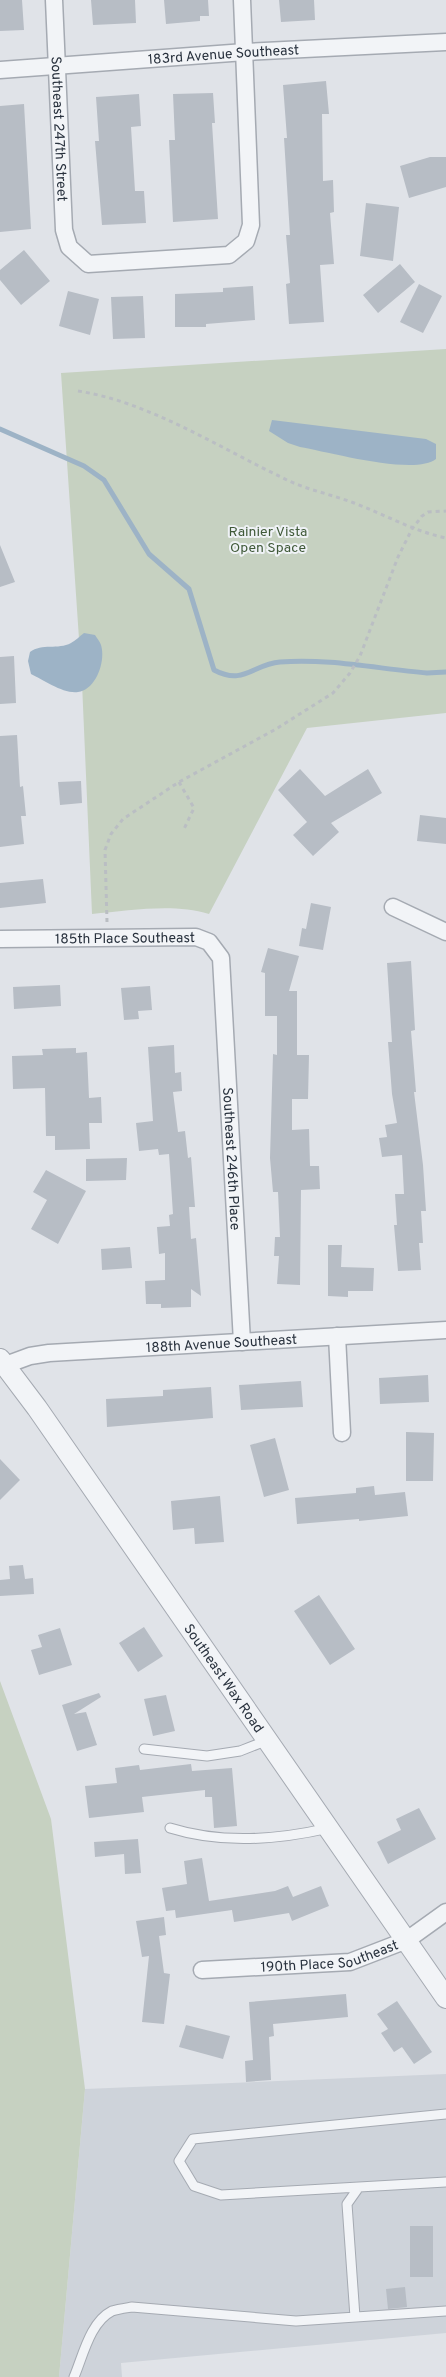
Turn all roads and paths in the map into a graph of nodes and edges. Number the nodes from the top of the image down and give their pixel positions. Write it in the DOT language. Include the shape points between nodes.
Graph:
graph roads {
  1 [pos="54,0"];
  2 [pos="242,0"];
  3 [pos="446,42"];
  4 [pos="244,52"];
  5 [pos="56,66"];
  6 [pos="0,70"];
  7 [pos="78,390"];
  8 [pos="446,511"];
  9 [pos="412,529"];
  10 [pos="446,538"];
  11 [pos="179,782"];
  12 [pos="184,829"];
  13 [pos="393,907"];
  14 [pos="446,932"];
  15 [pos="107,938"];
  16 [pos="0,939"];
  17 [pos="223,977"];
  18 [pos="446,1330"];
  19 [pos="337,1336"];
  20 [pos="242,1342"];
  21 [pos="2,1364"];
  22 [pos="342,1433"];
  23 [pos="268,1740"];
  24 [pos="144,1749"];
  25 [pos="170,1828"];
  26 [pos="329,1828"];
  27 [pos="446,1912"];
  28 [pos="407,1940"];
  29 [pos="202,1970"];
  30 [pos="446,1998"];
  31 [pos="446,2114"];
  32 [pos="446,2182"];
  33 [pos="359,2187"];
  34 [pos="446,2311"];
  35 [pos="355,2317"];
  36 [pos="74,2377"];
  1 -- 5 [label="street, Southeast 247th Street"];
  2 -- 4 [label="street"];
  3 -- 4 [label="street, 183rd Avenue Southeast"];
  4 -- 5 [label="street, 183rd Avenue Southeast"];
  4 -- 5 [label="street, Southeast 247th Street" via="251,225 246,241 229,255 88,264 69,247 64,230"];
  5 -- 6 [label="street, 183rd Avenue Southeast"];
  7 -- 9 [label="path" via="100,395 172,423 284,479 352,502"];
  8 -- 9 [label="path" via="428,512"];
  9 -- 10 [label="path"];
  9 -- 11 [label="path" via="360,656 333,693 276,729"];
  11 -- 12 [label="path" via="194,808"];
  11 -- 15 [label="path" via="123,819 111,834 105,850"];
  13 -- 14 [label="street"];
  15 -- 16 [label="street, 185th Place Southeast"];
  15 -- 17 [label="street, 185th Place Southeast" via="196,937 209,942 222,958"];
  17 -- 20 [label="street, Southeast 246th Place"];
  18 -- 19 [label="street, 188th Avenue Southeast"];
  19 -- 20 [label="street, 188th Avenue Southeast"];
  19 -- 22 [label="street"];
  20 -- 21 [label="street, 188th Avenue Southeast" via="49,1353"];
  21 -- 23 [label="street, Southeast Wax Road" via="37,1408"];
  23 -- 24 [label="lane" via="240,1752 206,1756"];
  23 -- 26 [label="street, Southeast Wax Road"];
  25 -- 26 [label="lane" via="194,1836 237,1838 295,1836"];
  26 -- 28 [label="street, Southeast Wax Road"];
  27 -- 28 [label="street, 190th Place Southeast"];
  28 -- 29 [label="street, 190th Place Southeast" via="350,1962"];
  28 -- 30 [label="street, Southeast Wax Road"];
  31 -- 33 [label="lane" via="193,2139 179,2162 194,2186 220,2195"];
  32 -- 33 [label="lane"];
  33 -- 35 [label="lane" via="347,2204"];
  34 -- 35 [label="lane"];
  35 -- 36 [label="lane" via="296,2321 132,2307 112,2311 101,2320 90,2339"];
}
